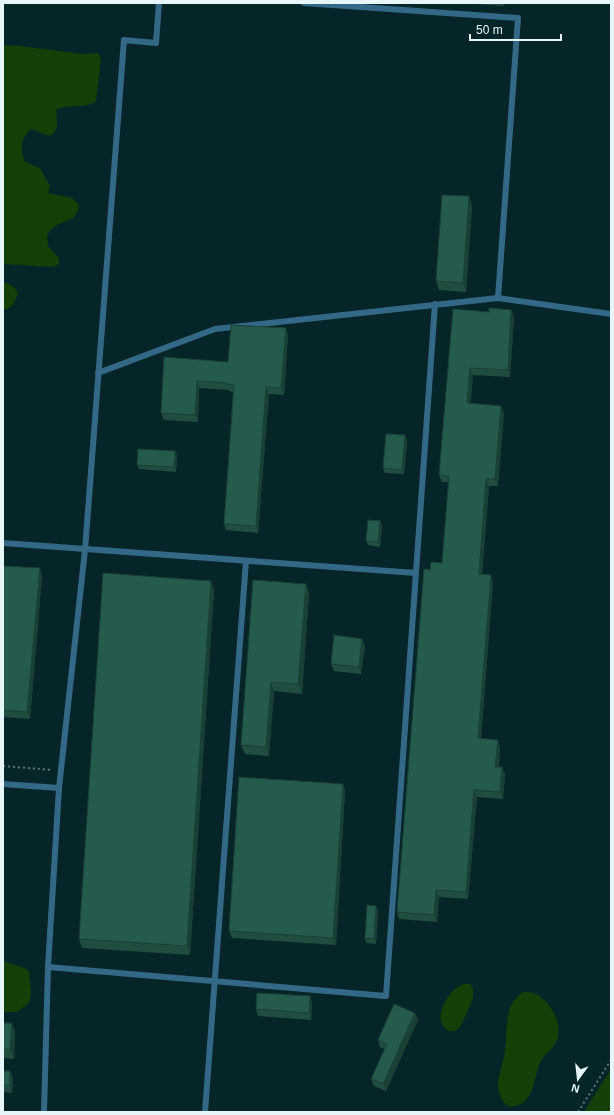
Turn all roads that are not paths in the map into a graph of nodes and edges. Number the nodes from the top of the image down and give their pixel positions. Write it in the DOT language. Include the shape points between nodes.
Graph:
graph roads {
  1 [pos="159,3"];
  2 [pos="304,3"];
  3 [pos="498,298"];
  4 [pos="435,304"];
  5 [pos="611,314"];
  6 [pos="98,373"];
  7 [pos="3,543"];
  8 [pos="85,550"];
  9 [pos="246,561"];
  10 [pos="416,573"];
  11 [pos="3,784"];
  12 [pos="59,788"];
  13 [pos="48,967"];
  14 [pos="215,982"];
  15 [pos="44,1112"];
  16 [pos="205,1112"];
  1 -- 6 [label="lane" via="156,43 124,40"];
  2 -- 3 [label="lane" via="518,18"];
  3 -- 4 [label="lane"];
  3 -- 5 [label="lane"];
  4 -- 6 [label="lane" via="215,329"];
  4 -- 10 [label="lane"];
  6 -- 8 [label="lane"];
  7 -- 8 [label="lane"];
  8 -- 9 [label="lane"];
  8 -- 12 [label="lane"];
  9 -- 10 [label="lane"];
  9 -- 14 [label="lane"];
  10 -- 14 [label="lane" via="386,996"];
  11 -- 12 [label="lane"];
  12 -- 13 [label="lane"];
  13 -- 14 [label="lane"];
  13 -- 15 [label="lane"];
  14 -- 16 [label="lane"];
}
